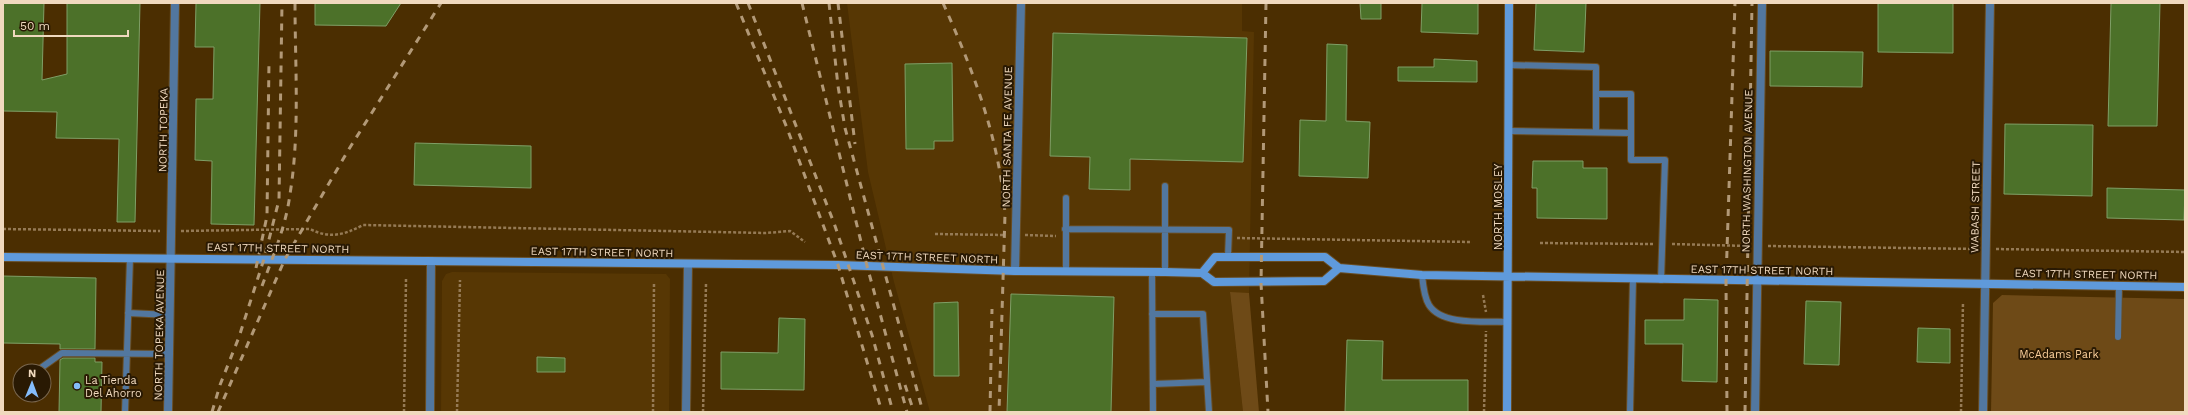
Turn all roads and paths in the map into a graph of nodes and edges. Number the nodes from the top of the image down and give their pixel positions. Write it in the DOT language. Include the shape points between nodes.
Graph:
graph roads {
  1 [pos="175,3"];
  2 [pos="1021,3"];
  3 [pos="1509,3"];
  4 [pos="1762,3"];
  5 [pos="1990,3"];
  6 [pos="1509,65"];
  7 [pos="1596,94"];
  8 [pos="1509,131"];
  9 [pos="1596,132"];
  10 [pos="1631,133"];
  11 [pos="1165,186"];
  12 [pos="1066,198"];
  13 [pos="3,229"];
  14 [pos="1066,229"];
  15 [pos="1165,230"];
  16 [pos="172,231"];
  17 [pos="805,242"];
  18 [pos="1540,243"];
  19 [pos="1662,244"];
  20 [pos="1757,246"];
  21 [pos="1985,249"];
  22 [pos="2185,252"];
  23 [pos="1228,256"];
  24 [pos="3,257"];
  25 [pos="130,258"];
  26 [pos="172,258"];
  27 [pos="431,261"];
  28 [pos="688,264"];
  29 [pos="1339,268"];
  30 [pos="1015,271"];
  31 [pos="1066,271"];
  32 [pos="1152,272"];
  33 [pos="1165,272"];
  34 [pos="1202,273"];
  35 [pos="1422,275"];
  36 [pos="1509,277"];
  37 [pos="406,279"];
  38 [pos="1632,279"];
  39 [pos="460,280"];
  40 [pos="1661,280"];
  41 [pos="1756,281"];
  42 [pos="654,283"];
  43 [pos="1985,283"];
  44 [pos="706,284"];
  45 [pos="2119,286"];
  46 [pos="2185,287"];
  47 [pos="1483,295"];
  48 [pos="1963,302"];
  49 [pos="128,313"];
  50 [pos="1152,314"];
  51 [pos="170,315"];
  52 [pos="1486,321"];
  53 [pos="1508,322"];
  54 [pos="2118,336"];
  55 [pos="127,353"];
  56 [pos="170,354"];
  57 [pos="48,363"];
  58 [pos="1207,382"];
  59 [pos="1153,384"];
  60 [pos="125,412"];
  61 [pos="168,412"];
  62 [pos="404,412"];
  63 [pos="430,412"];
  64 [pos="457,412"];
  65 [pos="653,412"];
  66 [pos="686,412"];
  67 [pos="703,412"];
  68 [pos="1153,412"];
  69 [pos="1209,412"];
  70 [pos="1484,412"];
  71 [pos="1507,412"];
  72 [pos="1630,412"];
  73 [pos="1755,412"];
  74 [pos="1961,412"];
  75 [pos="1983,412"];
  1 -- 16 [label="street, NORTH TOPEKA"];
  2 -- 30 [label="street, NORTH SANTA FE AVENUE"];
  3 -- 6 [label="street, NORTH MOSLEY"];
  4 -- 20 [label="street, NORTH WASHINGTON AVENUE"];
  5 -- 21 [label="street, WABASH STREET"];
  6 -- 7 [label="lane" via="1596,67"];
  6 -- 8 [label="street, NORTH MOSLEY"];
  7 -- 9 [label="lane"];
  7 -- 10 [label="lane" via="1630,94"];
  8 -- 9 [label="lane"];
  8 -- 36 [label="street, NORTH MOSLEY"];
  9 -- 10 [label="lane"];
  10 -- 19 [label="lane" via="1631,160 1665,160"];
  11 -- 15 [label="lane"];
  12 -- 14 [label="lane"];
  13 -- 16 [label="path"];
  14 -- 15 [label="lane"];
  14 -- 31 [label="lane"];
  15 -- 23 [label="lane" via="1229,230"];
  15 -- 33 [label="lane"];
  16 -- 17 [label="path" via="310,229 322,235 342,234 363,225 758,233 790,231"];
  16 -- 26 [label="street, NORTH TOPEKA"];
  18 -- 19 [label="path"];
  19 -- 20 [label="path"];
  19 -- 40 [label="lane"];
  20 -- 21 [label="path"];
  20 -- 41 [label="street, NORTH WASHINGTON AVENUE"];
  21 -- 22 [label="path"];
  21 -- 43 [label="street, WABASH STREET"];
  23 -- 29 [label="street, EAST 17TH STREET NORTH" via="1325,257"];
  23 -- 34 [label="street, EAST 17TH STREET NORTH" via="1215,257"];
  24 -- 25 [label="street, EAST 17TH STREET NORTH"];
  25 -- 26 [label="street, EAST 17TH STREET NORTH"];
  25 -- 49 [label="lane"];
  26 -- 27 [label="street, EAST 17TH STREET NORTH"];
  26 -- 51 [label="street, NORTH TOPEKA AVENUE"];
  27 -- 28 [label="street, EAST 17TH STREET NORTH"];
  27 -- 63 [label="street"];
  28 -- 30 [label="street, EAST 17TH STREET NORTH" via="848,265"];
  28 -- 66 [label="street"];
  29 -- 34 [label="street, EAST 17TH STREET NORTH" via="1324,281 1214,282"];
  29 -- 35 [label="street, EAST 17TH STREET NORTH"];
  30 -- 31 [label="street, EAST 17TH STREET NORTH"];
  31 -- 32 [label="street, EAST 17TH STREET NORTH"];
  32 -- 33 [label="street, EAST 17TH STREET NORTH"];
  32 -- 50 [label="lane"];
  33 -- 34 [label="street, EAST 17TH STREET NORTH"];
  35 -- 36 [label="street, EAST 17TH STREET NORTH"];
  35 -- 52 [label="lane" via="1429,305 1438,315 1452,320"];
  36 -- 38 [label="street, EAST 17TH STREET NORTH"];
  36 -- 53 [label="street, NORTH MOSLEY"];
  37 -- 62 [label="path"];
  38 -- 40 [label="street, EAST 17TH STREET NORTH"];
  38 -- 72 [label="lane"];
  39 -- 64 [label="path"];
  40 -- 41 [label="street, EAST 17TH STREET NORTH"];
  41 -- 43 [label="street, EAST 17TH STREET NORTH"];
  41 -- 73 [label="street, NORTH WASHINGTON AVENUE"];
  42 -- 65 [label="path"];
  43 -- 45 [label="street, EAST 17TH STREET NORTH"];
  43 -- 75 [label="street, WABASH STREET"];
  44 -- 67 [label="path"];
  45 -- 46 [label="street, EAST 17TH STREET NORTH"];
  45 -- 54 [label="lane"];
  47 -- 52 [label="path"];
  48 -- 74 [label="path"];
  49 -- 51 [label="lane"];
  49 -- 55 [label="lane"];
  50 -- 58 [label="lane" via="1203,314"];
  50 -- 59 [label="lane"];
  51 -- 56 [label="street, NORTH TOPEKA AVENUE"];
  52 -- 53 [label="lane"];
  52 -- 70 [label="path"];
  53 -- 71 [label="street, NORTH MOSLEY"];
  55 -- 56 [label="lane"];
  55 -- 57 [label="lane" via="62,353"];
  55 -- 60 [label="lane"];
  56 -- 61 [label="street, NORTH TOPEKA AVENUE"];
  58 -- 59 [label="lane"];
  58 -- 69 [label="lane"];
  59 -- 68 [label="lane"];
}
